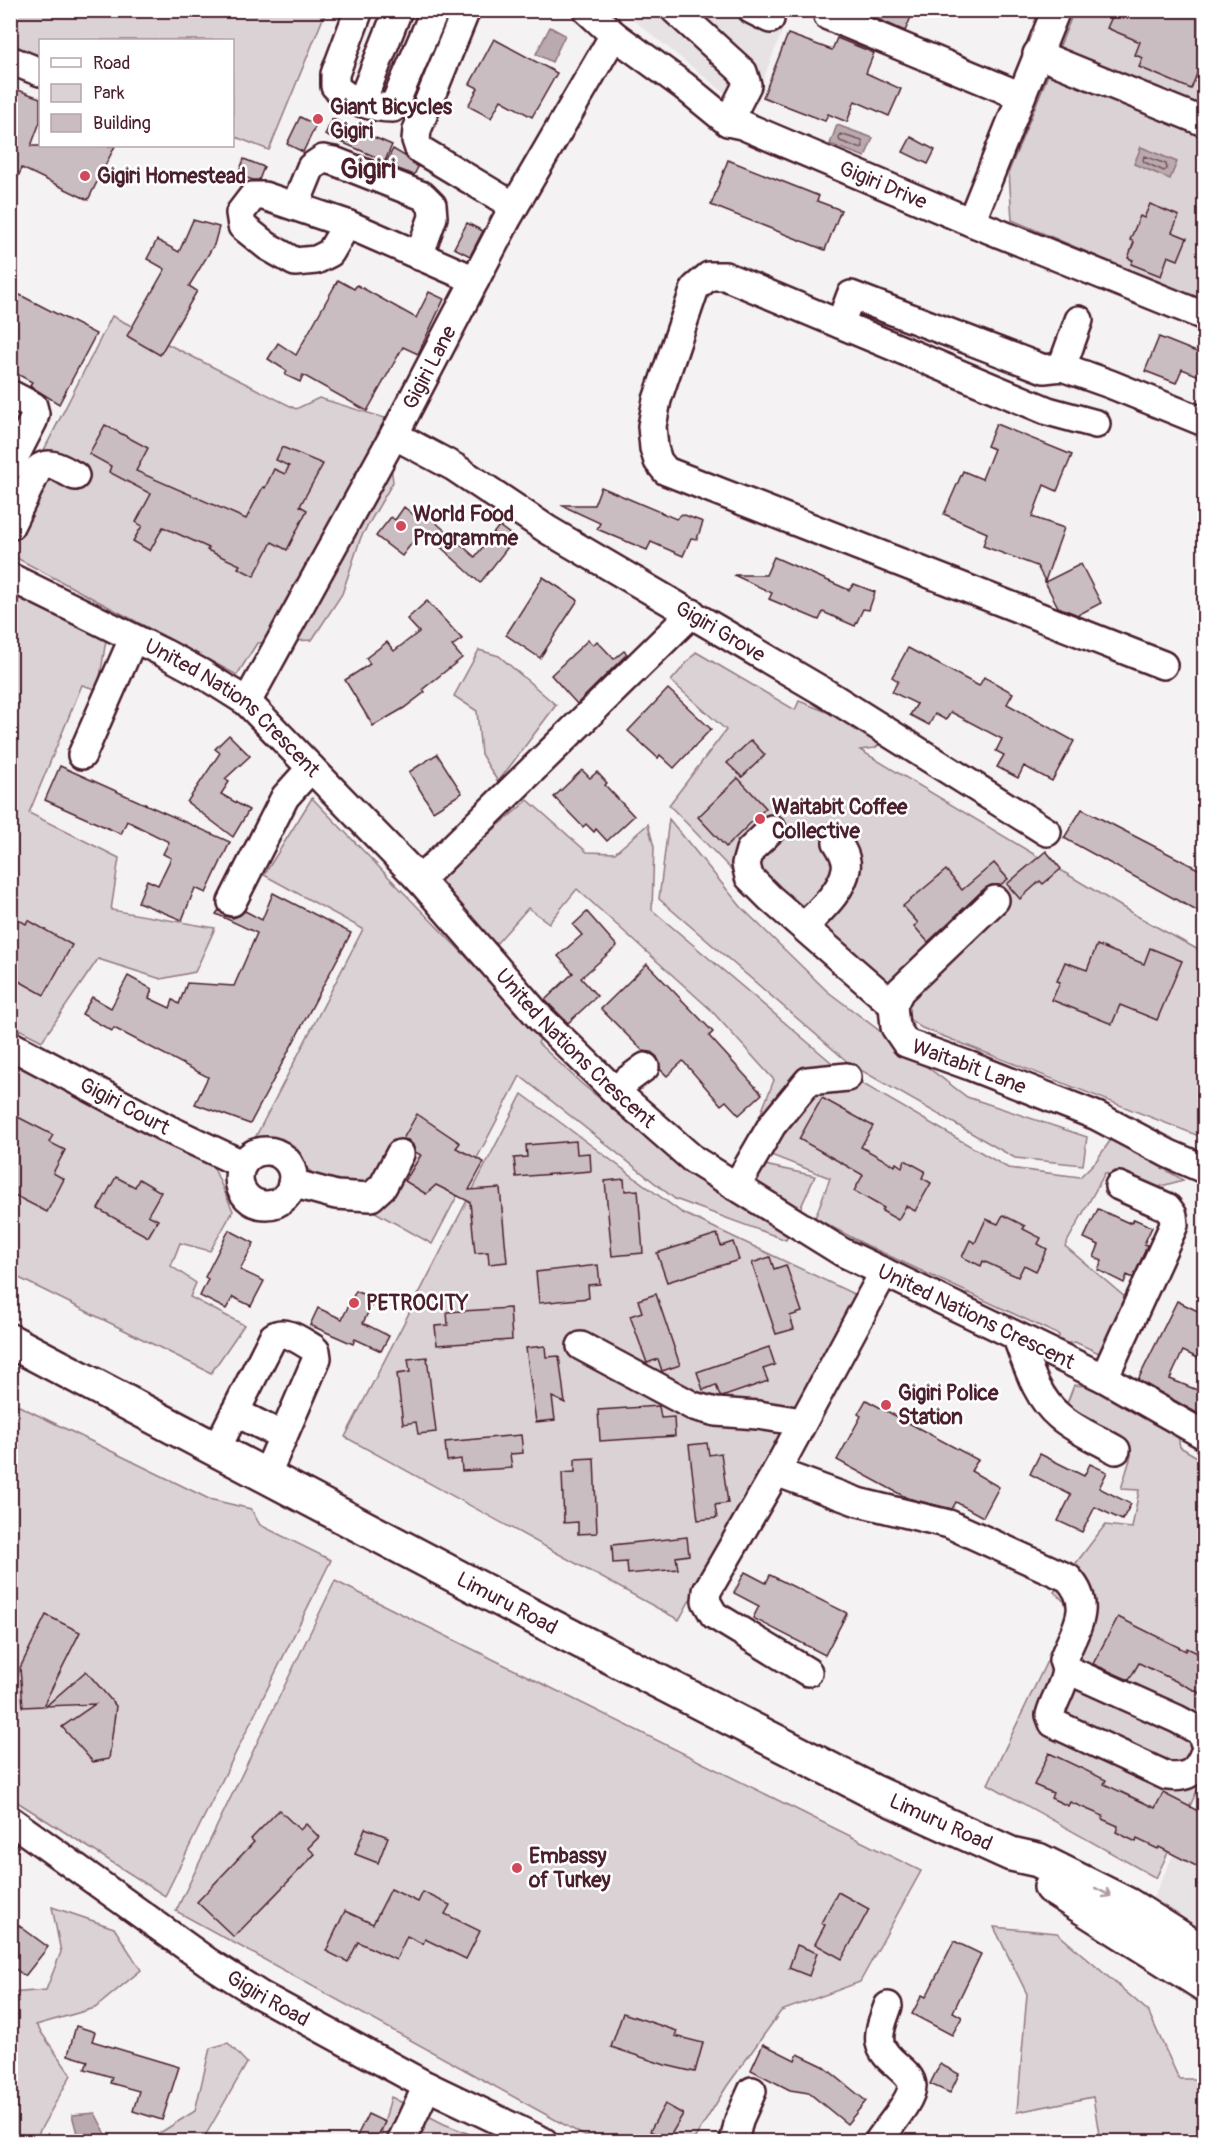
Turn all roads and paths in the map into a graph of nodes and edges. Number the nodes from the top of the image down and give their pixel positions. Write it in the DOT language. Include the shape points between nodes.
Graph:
graph roads {
  1 [pos="359,10"];
  2 [pos="398,10"];
  3 [pos="435,10"];
  4 [pos="466,10"];
  5 [pos="587,10"];
  6 [pos="675,10"];
  7 [pos="1056,10"];
  8 [pos="828,16"];
  9 [pos="614,35"];
  10 [pos="1037,54"];
  11 [pos="10,60"];
  12 [pos="39,72"];
  13 [pos="1021,96"];
  14 [pos="362,101"];
  15 [pos="728,122"];
  16 [pos="1204,122"];
  17 [pos="295,206"];
  18 [pos="514,206"];
  19 [pos="971,222"];
  20 [pos="347,224"];
  21 [pos="419,255"];
  22 [pos="475,280"];
  23 [pos="1204,316"];
  24 [pos="1079,320"];
  25 [pos="840,324"];
  26 [pos="1062,367"];
  27 [pos="10,394"];
  28 [pos="1204,422"];
  29 [pos="1096,424"];
  30 [pos="394,435"];
  31 [pos="10,466"];
  32 [pos="75,476"];
  33 [pos="10,526"];
  34 [pos="10,577"];
  35 [pos="692,613"];
  36 [pos="133,639"];
  37 [pos="1163,665"];
  38 [pos="247,702"];
  39 [pos="82,755"];
  40 [pos="311,768"];
  41 [pos="772,829"];
  42 [pos="1047,831"];
  43 [pos="837,842"];
  44 [pos="420,880"];
  45 [pos="995,900"];
  46 [pos="232,902"];
  47 [pos="804,927"];
  48 [pos="893,1005"];
  49 [pos="10,1045"];
  50 [pos="645,1066"];
  51 [pos="847,1077"];
  52 [pos="614,1090"];
  53 [pos="400,1154"];
  54 [pos="242,1164"];
  55 [pos="1204,1169"];
  56 [pos="292,1183"];
  57 [pos="736,1186"];
  58 [pos="1119,1186"];
  59 [pos="884,1272"];
  60 [pos="1017,1338"];
  61 [pos="10,1341"];
  62 [pos="581,1346"];
  63 [pos="1104,1378"];
  64 [pos="235,1412"];
  65 [pos="802,1422"];
  66 [pos="1204,1435"];
  67 [pos="283,1436"];
  68 [pos="216,1450"];
  69 [pos="1116,1450"];
  70 [pos="776,1472"];
  71 [pos="266,1476"];
  72 [pos="1066,1669"];
  73 [pos="808,1672"];
  74 [pos="1204,1741"];
  75 [pos="1204,1754"];
  76 [pos="10,1820"];
  77 [pos="1011,1854"];
  78 [pos="1204,1953"];
  79 [pos="1204,1984"];
  80 [pos="888,2006"];
  81 [pos="427,2086"];
  82 [pos="752,2091"];
  83 [pos="401,2142"];
  84 [pos="544,2142"];
  85 [pos="734,2142"];
  86 [pos="878,2142"];
  1 -- 14 [label="street" via="335,74 335,86 341,94"];
  2 -- 14 [label="street"];
  3 -- 14 [label="street" via="393,108 379,108"];
  4 -- 18 [label="street" via="416,140 419,149"];
  5 -- 9 [label="street, Gigiri Drive"];
  6 -- 15 [label="street" via="743,72 747,85"];
  7 -- 10 [label="street"];
  8 -- 13 [label="street"];
  9 -- 15 [label="street, Gigiri Drive"];
  9 -- 18 [label="street, Gigiri Lane"];
  10 -- 13 [label="street"];
  10 -- 16 [label="street"];
  11 -- 12 [label="street"];
  13 -- 19 [label="street"];
  15 -- 19 [label="street, Gigiri Drive"];
  17 -- 20 [label="street"];
  17 -- 20 [label="street" via="264,195 253,196 240,213 242,226 295,262 316,260 330,253"];
  17 -- 21 [label="street" via="311,167 323,159 423,196 432,205 434,218"];
  18 -- 22 [label="street, Gigiri Lane"];
  19 -- 23 [label="street, Gigiri Drive"];
  20 -- 21 [label="street"];
  21 -- 22 [label="street"];
  22 -- 30 [label="street, Gigiri Lane"];
  24 -- 26 [label="street"];
  25 -- 26 [label="street" via="851,295 1044,369"];
  25 -- 29 [label="street" via="1048,411"];
  25 -- 37 [label="street" via="724,276 709,276 696,288 657,400 652,426 658,461 666,471"];
  26 -- 28 [label="street"];
  27 -- 31 [label="street" via="33,406 34,414"];
  30 -- 35 [label="street, Gigiri Grove" via="454,467 548,530"];
  30 -- 38 [label="street, Gigiri Lane"];
  32 -- 33 [label="street" via="48,464 38,469"];
  34 -- 36 [label="street, United Nations Crescent"];
  35 -- 42 [label="street, Gigiri Grove"];
  35 -- 44 [label="street"];
  36 -- 38 [label="street, United Nations Crescent" via="201,673"];
  36 -- 39 [label="street"];
  38 -- 40 [label="street, United Nations Crescent"];
  40 -- 44 [label="street, United Nations Crescent"];
  40 -- 46 [label="street" via="285,797"];
  41 -- 47 [label="street" via="750,850 746,864 749,877"];
  43 -- 47 [label="street" via="846,868 833,897"];
  44 -- 52 [label="street, United Nations Crescent" via="541,1019"];
  45 -- 48 [label="street" via="900,990"];
  47 -- 48 [label="street"];
  48 -- 55 [label="street, Waitabit Lane" via="895,1027 906,1043 1097,1116"];
  49 -- 54 [label="street, Gigiri Court"];
  50 -- 52 [label="street"];
  51 -- 57 [label="street" via="808,1081 772,1125"];
  52 -- 57 [label="street, United Nations Crescent" via="694,1160"];
  53 -- 56 [label="street" via="383,1186 371,1197 336,1195"];
  54 -- 56 [label="street" via="260,1151 282,1155 293,1174"];
  54 -- 56 [label="street" via="240,1186 255,1203 277,1202"];
  57 -- 59 [label="street, United Nations Crescent" via="842,1252"];
  58 -- 63 [label="street" via="1167,1207 1174,1225"];
  59 -- 60 [label="street, United Nations Crescent"];
  59 -- 65 [label="street"];
  60 -- 63 [label="street, United Nations Crescent"];
  60 -- 69 [label="street" via="1035,1381 1059,1416"];
  61 -- 68 [label="main road, Limuru Road"];
  62 -- 65 [label="street" via="693,1406"];
  63 -- 66 [label="street, United Nations Crescent"];
  64 -- 67 [label="street"];
  64 -- 67 [label="street" via="273,1337 284,1333 313,1347 317,1358"];
  64 -- 68 [label="street"];
  65 -- 70 [label="street"];
  67 -- 71 [label="street"];
  68 -- 71 [label="main road, Limuru Road"];
  70 -- 72 [label="street" via="858,1502 949,1524 1068,1578 1077,1587 1082,1614 1063,1660"];
  70 -- 73 [label="street" via="707,1591 706,1601 714,1615"];
  71 -- 77 [label="main road, Limuru Road" via="861,1786"];
  72 -- 74 [label="street" via="1177,1719 1201,1732"];
  72 -- 75 [label="street" via="1066,1679 1050,1715 1053,1723 1167,1776 1187,1776 1195,1771"];
  76 -- 81 [label="street, Gigiri Road" via="208,1962 260,1995"];
  77 -- 78 [label="main road, Limuru Road, one-way" via="1038,1860 1098,1889"];
  77 -- 79 [label="main road, Limuru Road" via="1029,1873"];
  80 -- 86 [label="street" via="880,2043 885,2055 908,2076 912,2087"];
  81 -- 83 [label="street"];
  81 -- 84 [label="street, Gigiri Road"];
  82 -- 85 [label="street"];
}
